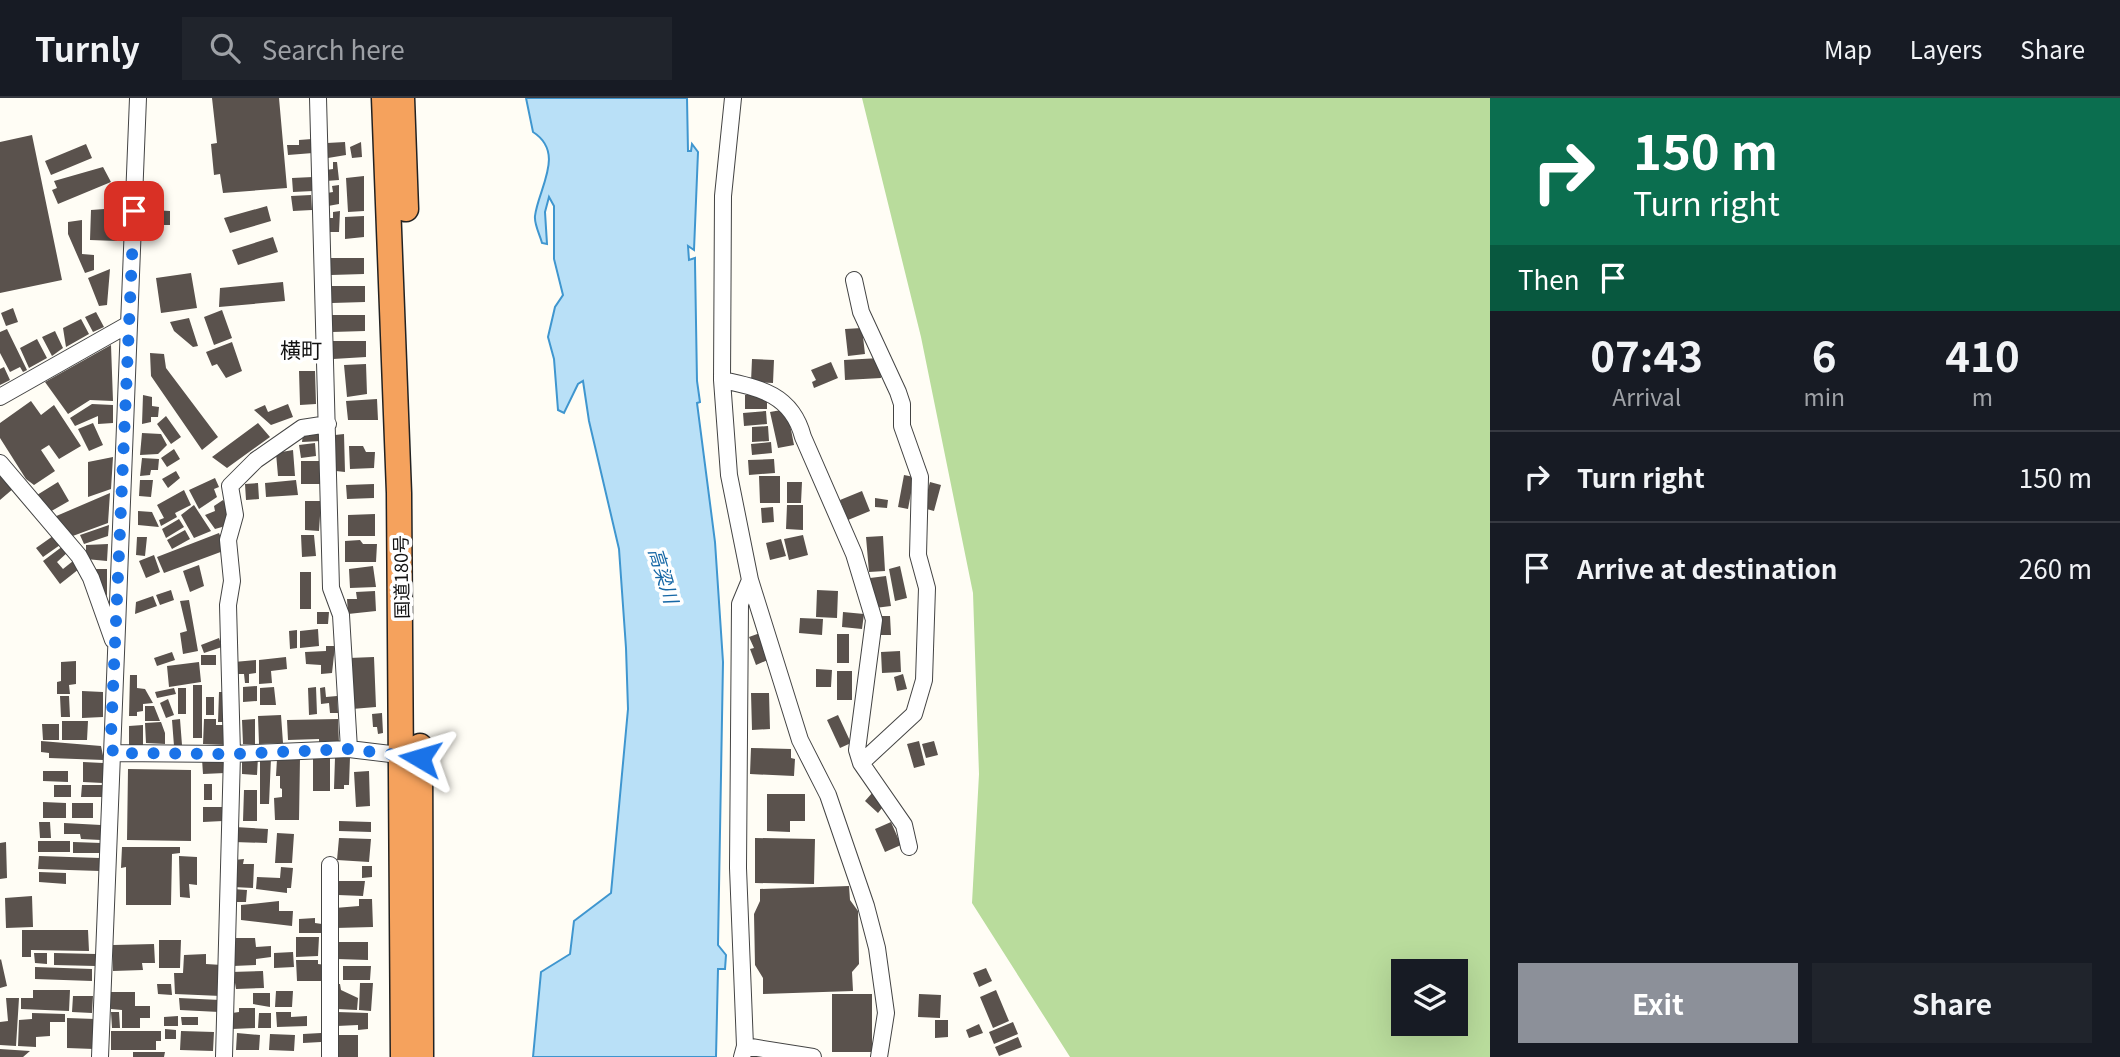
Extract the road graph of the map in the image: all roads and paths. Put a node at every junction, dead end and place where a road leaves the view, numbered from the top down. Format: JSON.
{"nodes":[{"id":1,"x":138,"y":98,"type":"edge"},
{"id":2,"x":318,"y":98,"type":"edge"},
{"id":3,"x":384,"y":98,"type":"edge"},
{"id":4,"x":402,"y":98,"type":"edge"},
{"id":5,"x":733,"y":98,"type":"edge"},
{"id":6,"x":854,"y":280,"type":"dead end"},
{"id":7,"x":129,"y":324,"type":"junction"},
{"id":8,"x":722,"y":380,"type":"junction"},
{"id":9,"x":0,"y":397,"type":"edge"},
{"id":10,"x":328,"y":424,"type":"junction"},
{"id":11,"x":0,"y":463,"type":"edge"},
{"id":12,"x":750,"y":580,"type":"junction"},
{"id":13,"x":116,"y":649,"type":"junction"},
{"id":14,"x":349,"y":749,"type":"junction"},
{"id":15,"x":113,"y":753,"type":"junction"},
{"id":16,"x":232,"y":754,"type":"junction"},
{"id":17,"x":412,"y":757,"type":"junction"},
{"id":18,"x":861,"y":763,"type":"junction"},
{"id":19,"x":909,"y":847,"type":"dead end"},
{"id":20,"x":330,"y":864,"type":"dead end"},
{"id":21,"x":743,"y":1052,"type":"edge"},
{"id":22,"x":100,"y":1057,"type":"edge"},
{"id":23,"x":224,"y":1057,"type":"edge"},
{"id":24,"x":330,"y":1057,"type":"edge"},
{"id":25,"x":403,"y":1057,"type":"edge"},
{"id":26,"x":421,"y":1057,"type":"edge"},
{"id":27,"x":813,"y":1057,"type":"edge"},
{"id":28,"x":879,"y":1057,"type":"edge"}],
"edges":[{"from":1,"to":7,"type":"street"},
{"from":2,"to":10,"type":"street"},
{"from":3,"to":17,"type":"highway","name":"国道180号"},
{"from":4,"to":17,"type":"highway","name":"国道180号"},
{"from":5,"to":8,"type":"street"},
{"from":6,"to":18,"type":"street"},
{"from":7,"to":9,"type":"street"},
{"from":7,"to":13,"type":"street"},
{"from":8,"to":12,"type":"street"},
{"from":8,"to":18,"type":"street"},
{"from":10,"to":14,"type":"street"},
{"from":10,"to":16,"type":"street"},
{"from":11,"to":13,"type":"street"},
{"from":12,"to":21,"type":"street"},
{"from":12,"to":28,"type":"street"},
{"from":13,"to":15,"type":"street"},
{"from":14,"to":16,"type":"street"},
{"from":14,"to":17,"type":"street"},
{"from":15,"to":16,"type":"street"},
{"from":15,"to":22,"type":"street"},
{"from":16,"to":23,"type":"street"},
{"from":17,"to":25,"type":"highway","name":"国道180号"},
{"from":17,"to":26,"type":"highway","name":"国道180号"},
{"from":18,"to":19,"type":"street"},
{"from":20,"to":24,"type":"street"},
{"from":21,"to":27,"type":"street"}]}
